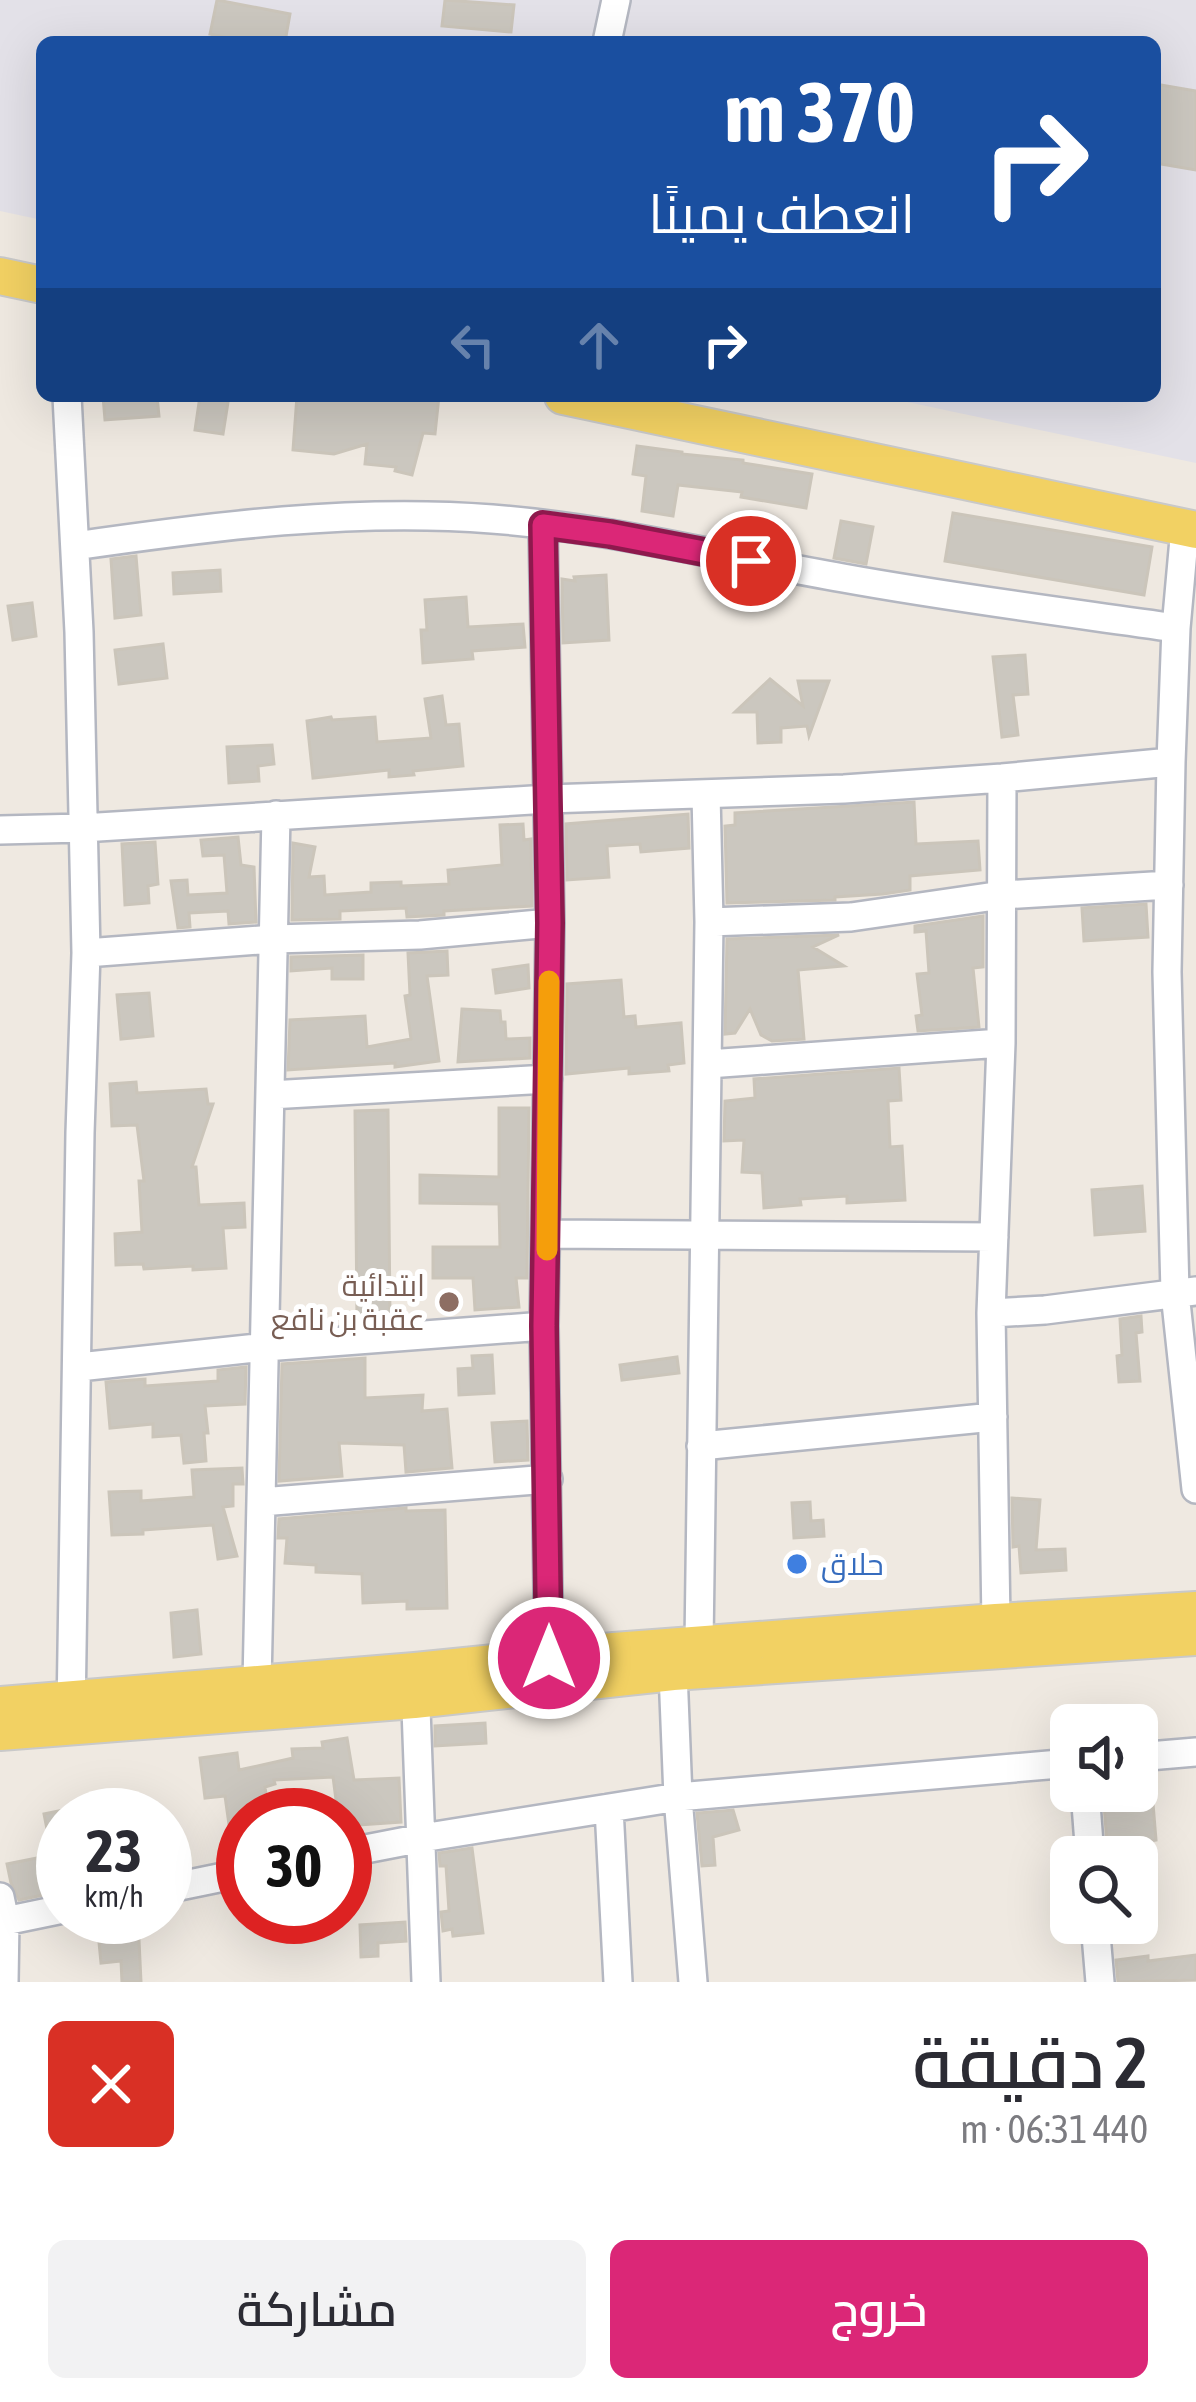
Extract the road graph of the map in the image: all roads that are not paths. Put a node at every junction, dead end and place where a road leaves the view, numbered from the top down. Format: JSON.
{"nodes":[{"id":1,"x":616,"y":0,"type":"edge"},
{"id":2,"x":608,"y":36,"type":"edge"},
{"id":3,"x":0,"y":260,"type":"edge"},
{"id":4,"x":36,"y":268,"type":"edge"},
{"id":5,"x":0,"y":276,"type":"edge"},
{"id":6,"x":36,"y":284,"type":"edge"},
{"id":7,"x":67,"y":402,"type":"edge"},
{"id":8,"x":591,"y":402,"type":"edge"},
{"id":9,"x":656,"y":402,"type":"edge"},
{"id":10,"x":543,"y":525,"type":"junction"},
{"id":11,"x":1190,"y":529,"type":"edge"},
{"id":12,"x":75,"y":546,"type":"junction"},
{"id":13,"x":1176,"y":628,"type":"junction"},
{"id":14,"x":1171,"y":762,"type":"junction"},
{"id":15,"x":1002,"y":778,"type":"junction"},
{"id":16,"x":706,"y":794,"type":"junction"},
{"id":17,"x":548,"y":799,"type":"junction"},
{"id":18,"x":276,"y":815,"type":"junction"},
{"id":19,"x":82,"y":828,"type":"junction"},
{"id":20,"x":0,"y":830,"type":"edge"},
{"id":21,"x":1168,"y":885,"type":"junction"},
{"id":22,"x":1002,"y":895,"type":"junction"},
{"id":23,"x":709,"y":922,"type":"junction"},
{"id":24,"x":550,"y":923,"type":"junction"},
{"id":25,"x":273,"y":939,"type":"junction"},
{"id":26,"x":86,"y":953,"type":"junction"},
{"id":27,"x":1196,"y":970,"type":"edge"},
{"id":28,"x":1167,"y":972,"type":"junction"},
{"id":29,"x":1001,"y":1043,"type":"junction"},
{"id":30,"x":708,"y":1064,"type":"junction"},
{"id":31,"x":548,"y":1079,"type":"junction"},
{"id":32,"x":270,"y":1095,"type":"junction"},
{"id":33,"x":547,"y":1234,"type":"junction"},
{"id":34,"x":704,"y":1234,"type":"junction"},
{"id":35,"x":994,"y":1237,"type":"junction"},
{"id":36,"x":1185,"y":1292,"type":"edge"},
{"id":37,"x":992,"y":1313,"type":"junction"},
{"id":38,"x":544,"y":1326,"type":"junction"},
{"id":39,"x":265,"y":1347,"type":"junction"},
{"id":40,"x":79,"y":1367,"type":"junction"},
{"id":41,"x":993,"y":1418,"type":"junction"},
{"id":42,"x":701,"y":1446,"type":"junction"},
{"id":43,"x":548,"y":1479,"type":"junction"},
{"id":44,"x":1196,"y":1489,"type":"edge"},
{"id":45,"x":261,"y":1502,"type":"junction"},
{"id":46,"x":1196,"y":1610,"type":"edge"},
{"id":47,"x":996,"y":1622,"type":"junction"},
{"id":48,"x":1196,"y":1637,"type":"edge"},
{"id":49,"x":699,"y":1644,"type":"junction"},
{"id":50,"x":549,"y":1658,"type":"junction"},
{"id":51,"x":673,"y":1672,"type":"junction"},
{"id":52,"x":257,"y":1683,"type":"junction"},
{"id":53,"x":414,"y":1686,"type":"junction"},
{"id":54,"x":0,"y":1705,"type":"edge"},
{"id":55,"x":71,"y":1712,"type":"junction"},
{"id":56,"x":0,"y":1732,"type":"edge"},
{"id":57,"x":1196,"y":1752,"type":"edge"},
{"id":58,"x":1158,"y":1755,"type":"edge"},
{"id":59,"x":1050,"y":1764,"type":"edge"},
{"id":60,"x":678,"y":1797,"type":"junction"},
{"id":61,"x":609,"y":1808,"type":"junction"},
{"id":62,"x":422,"y":1838,"type":"junction"},
{"id":63,"x":372,"y":1848,"type":"edge"},
{"id":64,"x":36,"y":1911,"type":"edge"},
{"id":65,"x":2,"y":1913,"type":"edge"},
{"id":66,"x":1097,"y":1944,"type":"edge"},
{"id":67,"x":4,"y":1982,"type":"edge"},
{"id":68,"x":426,"y":1982,"type":"edge"},
{"id":69,"x":618,"y":1982,"type":"edge"},
{"id":70,"x":694,"y":1982,"type":"edge"},
{"id":71,"x":1100,"y":1982,"type":"edge"}],
"edges":[{"from":1,"to":2,"type":"street"},
{"from":3,"to":4,"type":"main road"},
{"from":5,"to":6,"type":"main road"},
{"from":7,"to":12,"type":"street"},
{"from":8,"to":11,"type":"main road"},
{"from":9,"to":11,"type":"main road"},
{"from":10,"to":12,"type":"street"},
{"from":10,"to":13,"type":"street"},
{"from":10,"to":17,"type":"street"},
{"from":11,"to":13,"type":"street"},
{"from":12,"to":19,"type":"street"},
{"from":13,"to":14,"type":"street"},
{"from":14,"to":15,"type":"street"},
{"from":14,"to":21,"type":"street"},
{"from":15,"to":16,"type":"street"},
{"from":15,"to":22,"type":"street"},
{"from":16,"to":17,"type":"street"},
{"from":16,"to":23,"type":"street"},
{"from":17,"to":18,"type":"street"},
{"from":17,"to":24,"type":"street"},
{"from":18,"to":19,"type":"street"},
{"from":18,"to":25,"type":"street"},
{"from":19,"to":20,"type":"street"},
{"from":19,"to":26,"type":"street"},
{"from":21,"to":22,"type":"street"},
{"from":21,"to":28,"type":"street"},
{"from":22,"to":23,"type":"street"},
{"from":22,"to":29,"type":"street"},
{"from":23,"to":30,"type":"street"},
{"from":24,"to":25,"type":"street"},
{"from":24,"to":31,"type":"street"},
{"from":25,"to":26,"type":"street"},
{"from":25,"to":32,"type":"street"},
{"from":26,"to":40,"type":"street"},
{"from":27,"to":28,"type":"street"},
{"from":28,"to":36,"type":"street"},
{"from":29,"to":30,"type":"street"},
{"from":29,"to":35,"type":"street"},
{"from":30,"to":34,"type":"street"},
{"from":31,"to":32,"type":"street"},
{"from":31,"to":33,"type":"street"},
{"from":32,"to":39,"type":"street"},
{"from":33,"to":34,"type":"street"},
{"from":33,"to":38,"type":"street"},
{"from":34,"to":35,"type":"street"},
{"from":34,"to":42,"type":"street"},
{"from":35,"to":37,"type":"street"},
{"from":36,"to":37,"type":"street"},
{"from":36,"to":44,"type":"street"},
{"from":37,"to":41,"type":"street"},
{"from":38,"to":39,"type":"street"},
{"from":38,"to":43,"type":"street"},
{"from":39,"to":40,"type":"street"},
{"from":39,"to":45,"type":"street"},
{"from":40,"to":55,"type":"street"},
{"from":41,"to":42,"type":"street"},
{"from":41,"to":47,"type":"street"},
{"from":42,"to":49,"type":"street"},
{"from":43,"to":45,"type":"street"},
{"from":43,"to":50,"type":"street"},
{"from":45,"to":52,"type":"street"},
{"from":46,"to":47,"type":"main road"},
{"from":47,"to":49,"type":"main road"},
{"from":48,"to":51,"type":"main road"},
{"from":49,"to":50,"type":"main road"},
{"from":50,"to":53,"type":"main road"},
{"from":51,"to":53,"type":"main road"},
{"from":51,"to":60,"type":"street"},
{"from":52,"to":53,"type":"main road"},
{"from":52,"to":55,"type":"main road"},
{"from":53,"to":55,"type":"main road"},
{"from":53,"to":62,"type":"street"},
{"from":54,"to":55,"type":"main road"},
{"from":55,"to":56,"type":"main road"},
{"from":57,"to":58,"type":"street"},
{"from":59,"to":60,"type":"street"},
{"from":60,"to":61,"type":"street"},
{"from":60,"to":70,"type":"street"},
{"from":61,"to":62,"type":"street"},
{"from":61,"to":69,"type":"street"},
{"from":62,"to":63,"type":"street"},
{"from":62,"to":68,"type":"street"},
{"from":64,"to":65,"type":"street"},
{"from":65,"to":67,"type":"street"},
{"from":66,"to":71,"type":"street"}]}
